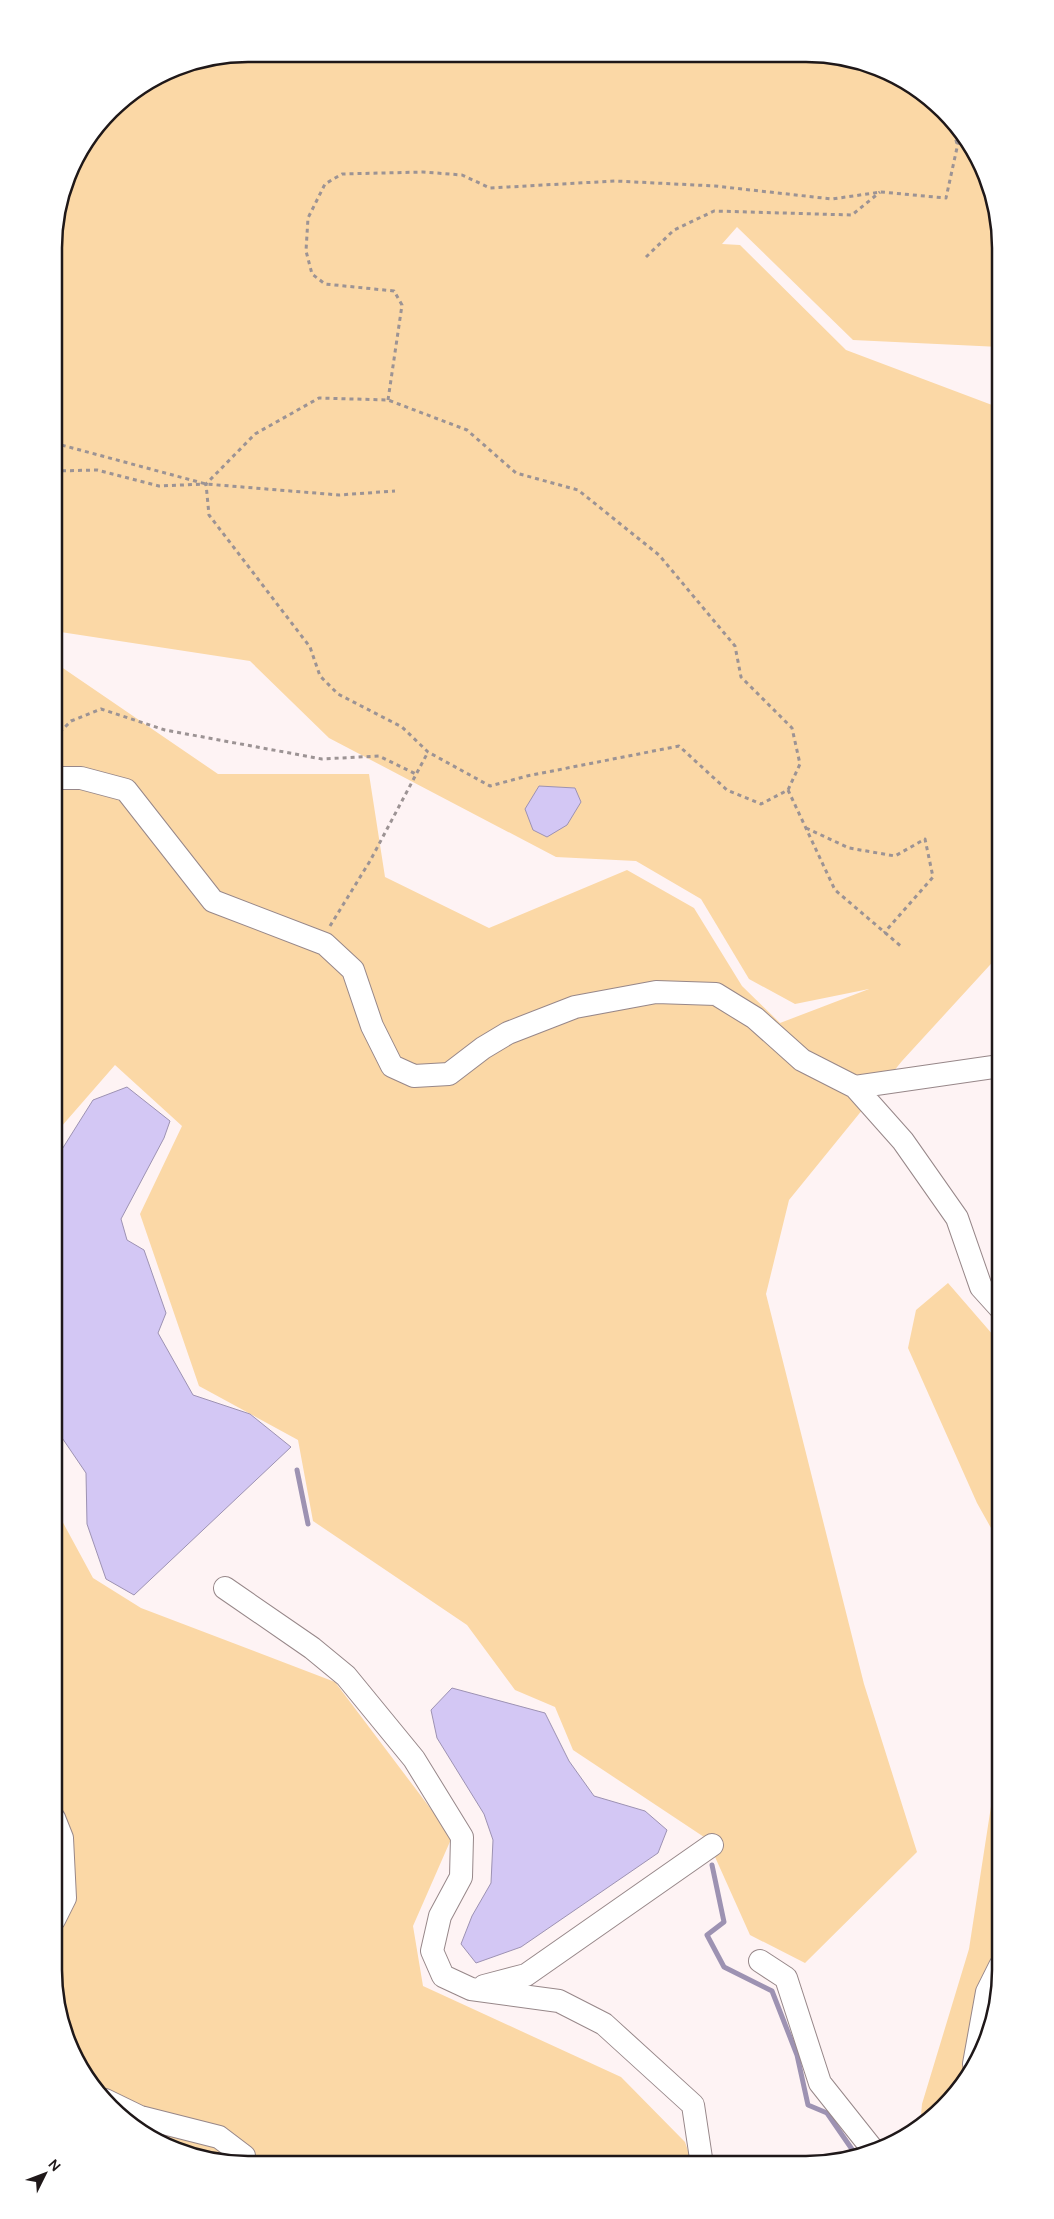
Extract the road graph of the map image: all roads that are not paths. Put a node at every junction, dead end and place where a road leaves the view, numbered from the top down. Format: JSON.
{"nodes":[{"id":1,"x":62,"y":778,"type":"edge"},
{"id":2,"x":992,"y":1067,"type":"edge"},
{"id":3,"x":855,"y":1087,"type":"junction"},
{"id":4,"x":992,"y":1299,"type":"edge"},
{"id":5,"x":225,"y":1588,"type":"dead end"},
{"id":6,"x":62,"y":1838,"type":"edge"},
{"id":7,"x":712,"y":1845,"type":"dead end"},
{"id":8,"x":62,"y":1904,"type":"edge"},
{"id":9,"x":760,"y":1961,"type":"dead end"},
{"id":10,"x":991,"y":1984,"type":"edge"},
{"id":11,"x":471,"y":1989,"type":"junction"},
{"id":12,"x":979,"y":2038,"type":"edge"},
{"id":13,"x":126,"y":2110,"type":"edge"},
{"id":14,"x":869,"y":2145,"type":"edge"},
{"id":15,"x":244,"y":2156,"type":"edge"},
{"id":16,"x":701,"y":2156,"type":"edge"}],
"edges":[{"from":1,"to":3,"type":"street"},
{"from":2,"to":3,"type":"street"},
{"from":3,"to":4,"type":"street"},
{"from":5,"to":11,"type":"street"},
{"from":6,"to":8,"type":"street"},
{"from":7,"to":11,"type":"street"},
{"from":9,"to":14,"type":"street"},
{"from":10,"to":12,"type":"street"},
{"from":11,"to":16,"type":"street"},
{"from":13,"to":15,"type":"street"}]}
